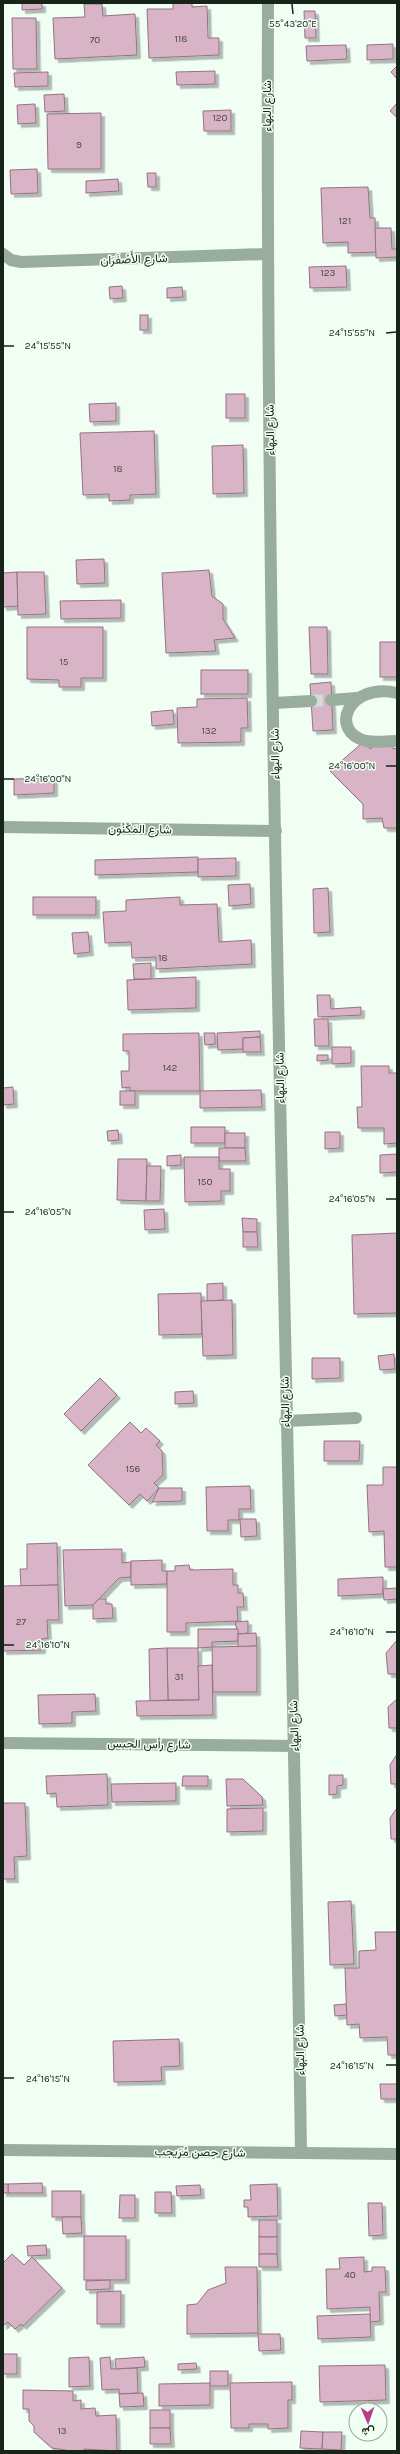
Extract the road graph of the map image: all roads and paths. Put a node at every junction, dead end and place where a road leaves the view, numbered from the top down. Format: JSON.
{"nodes":[{"id":1,"x":268,"y":3,"type":"edge"},
{"id":2,"x":3,"y":254,"type":"edge"},
{"id":3,"x":267,"y":254,"type":"junction"},
{"id":4,"x":397,"y":693,"type":"edge"},
{"id":5,"x":357,"y":698,"type":"junction"},
{"id":6,"x":332,"y":700,"type":"tunnel mouth"},
{"id":7,"x":311,"y":701,"type":"tunnel mouth"},
{"id":8,"x":274,"y":703,"type":"junction"},
{"id":9,"x":397,"y":741,"type":"edge"},
{"id":10,"x":3,"y":827,"type":"edge"},
{"id":11,"x":276,"y":831,"type":"junction"},
{"id":12,"x":356,"y":1418,"type":"dead end"},
{"id":13,"x":286,"y":1421,"type":"junction"},
{"id":14,"x":3,"y":1743,"type":"edge"},
{"id":15,"x":295,"y":1746,"type":"junction"},
{"id":16,"x":3,"y":2150,"type":"edge"},
{"id":17,"x":301,"y":2153,"type":"junction"},
{"id":18,"x":397,"y":2154,"type":"edge"}],
"edges":[{"from":1,"to":3,"type":"street","name":"شارع البهاء"},
{"from":2,"to":3,"type":"street","name":"شارع الأَصْفَرَان"},
{"from":3,"to":8,"type":"street","name":"شارع البهاء"},
{"from":4,"to":5,"type":"street"},
{"from":5,"to":6,"type":"street"},
{"from":5,"to":9,"type":"street"},
{"from":7,"to":8,"type":"street"},
{"from":8,"to":11,"type":"street","name":"شارع البهاء"},
{"from":10,"to":11,"type":"street","name":"شارع المَكْنُون"},
{"from":11,"to":13,"type":"street","name":"شارع البهاء"},
{"from":12,"to":13,"type":"street"},
{"from":13,"to":15,"type":"street","name":"شارع البهاء"},
{"from":14,"to":15,"type":"street","name":"شارع رأس الجبس"},
{"from":15,"to":17,"type":"street","name":"شارع البهاء"},
{"from":16,"to":17,"type":"street","name":"شارع حِصن مُرَيجب"},
{"from":17,"to":18,"type":"street","name":"شارع حِصن مُرَيجب"}]}
